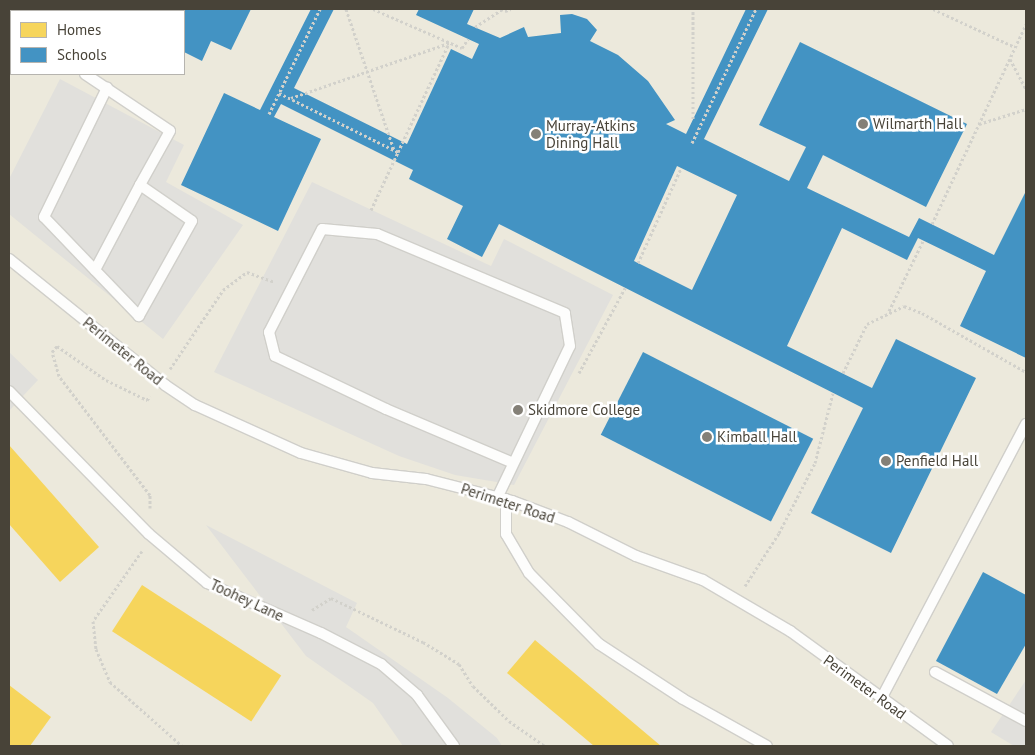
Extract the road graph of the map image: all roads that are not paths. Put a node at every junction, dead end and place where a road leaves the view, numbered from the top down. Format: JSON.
{"nodes":[{"id":1,"x":87,"y":75,"type":"edge"},
{"id":2,"x":107,"y":88,"type":"junction"},
{"id":3,"x":140,"y":185,"type":"junction"},
{"id":4,"x":9,"y":259,"type":"edge"},
{"id":5,"x":94,"y":270,"type":"junction"},
{"id":6,"x":9,"y":392,"type":"edge"},
{"id":7,"x":1026,"y":424,"type":"edge"},
{"id":8,"x":513,"y":463,"type":"junction"},
{"id":9,"x":502,"y":498,"type":"junction"},
{"id":10,"x":935,"y":672,"type":"dead end"},
{"id":11,"x":881,"y":699,"type":"junction"},
{"id":12,"x":1026,"y":721,"type":"edge"},
{"id":13,"x":454,"y":746,"type":"edge"},
{"id":14,"x":766,"y":746,"type":"edge"},
{"id":15,"x":948,"y":746,"type":"edge"}],
"edges":[{"from":1,"to":2,"type":"lane"},
{"from":2,"to":3,"type":"lane"},
{"from":2,"to":5,"type":"lane"},
{"from":3,"to":5,"type":"lane"},
{"from":3,"to":5,"type":"lane"},
{"from":4,"to":9,"type":"lane","name":"Perimeter Road"},
{"from":6,"to":13,"type":"lane","name":"Toohey Lane"},
{"from":7,"to":11,"type":"lane"},
{"from":8,"to":8,"type":"lane"},
{"from":8,"to":9,"type":"lane"},
{"from":9,"to":11,"type":"lane","name":"Perimeter Road"},
{"from":9,"to":14,"type":"lane"},
{"from":10,"to":12,"type":"lane"},
{"from":11,"to":15,"type":"lane","name":"Perimeter Road"}]}
